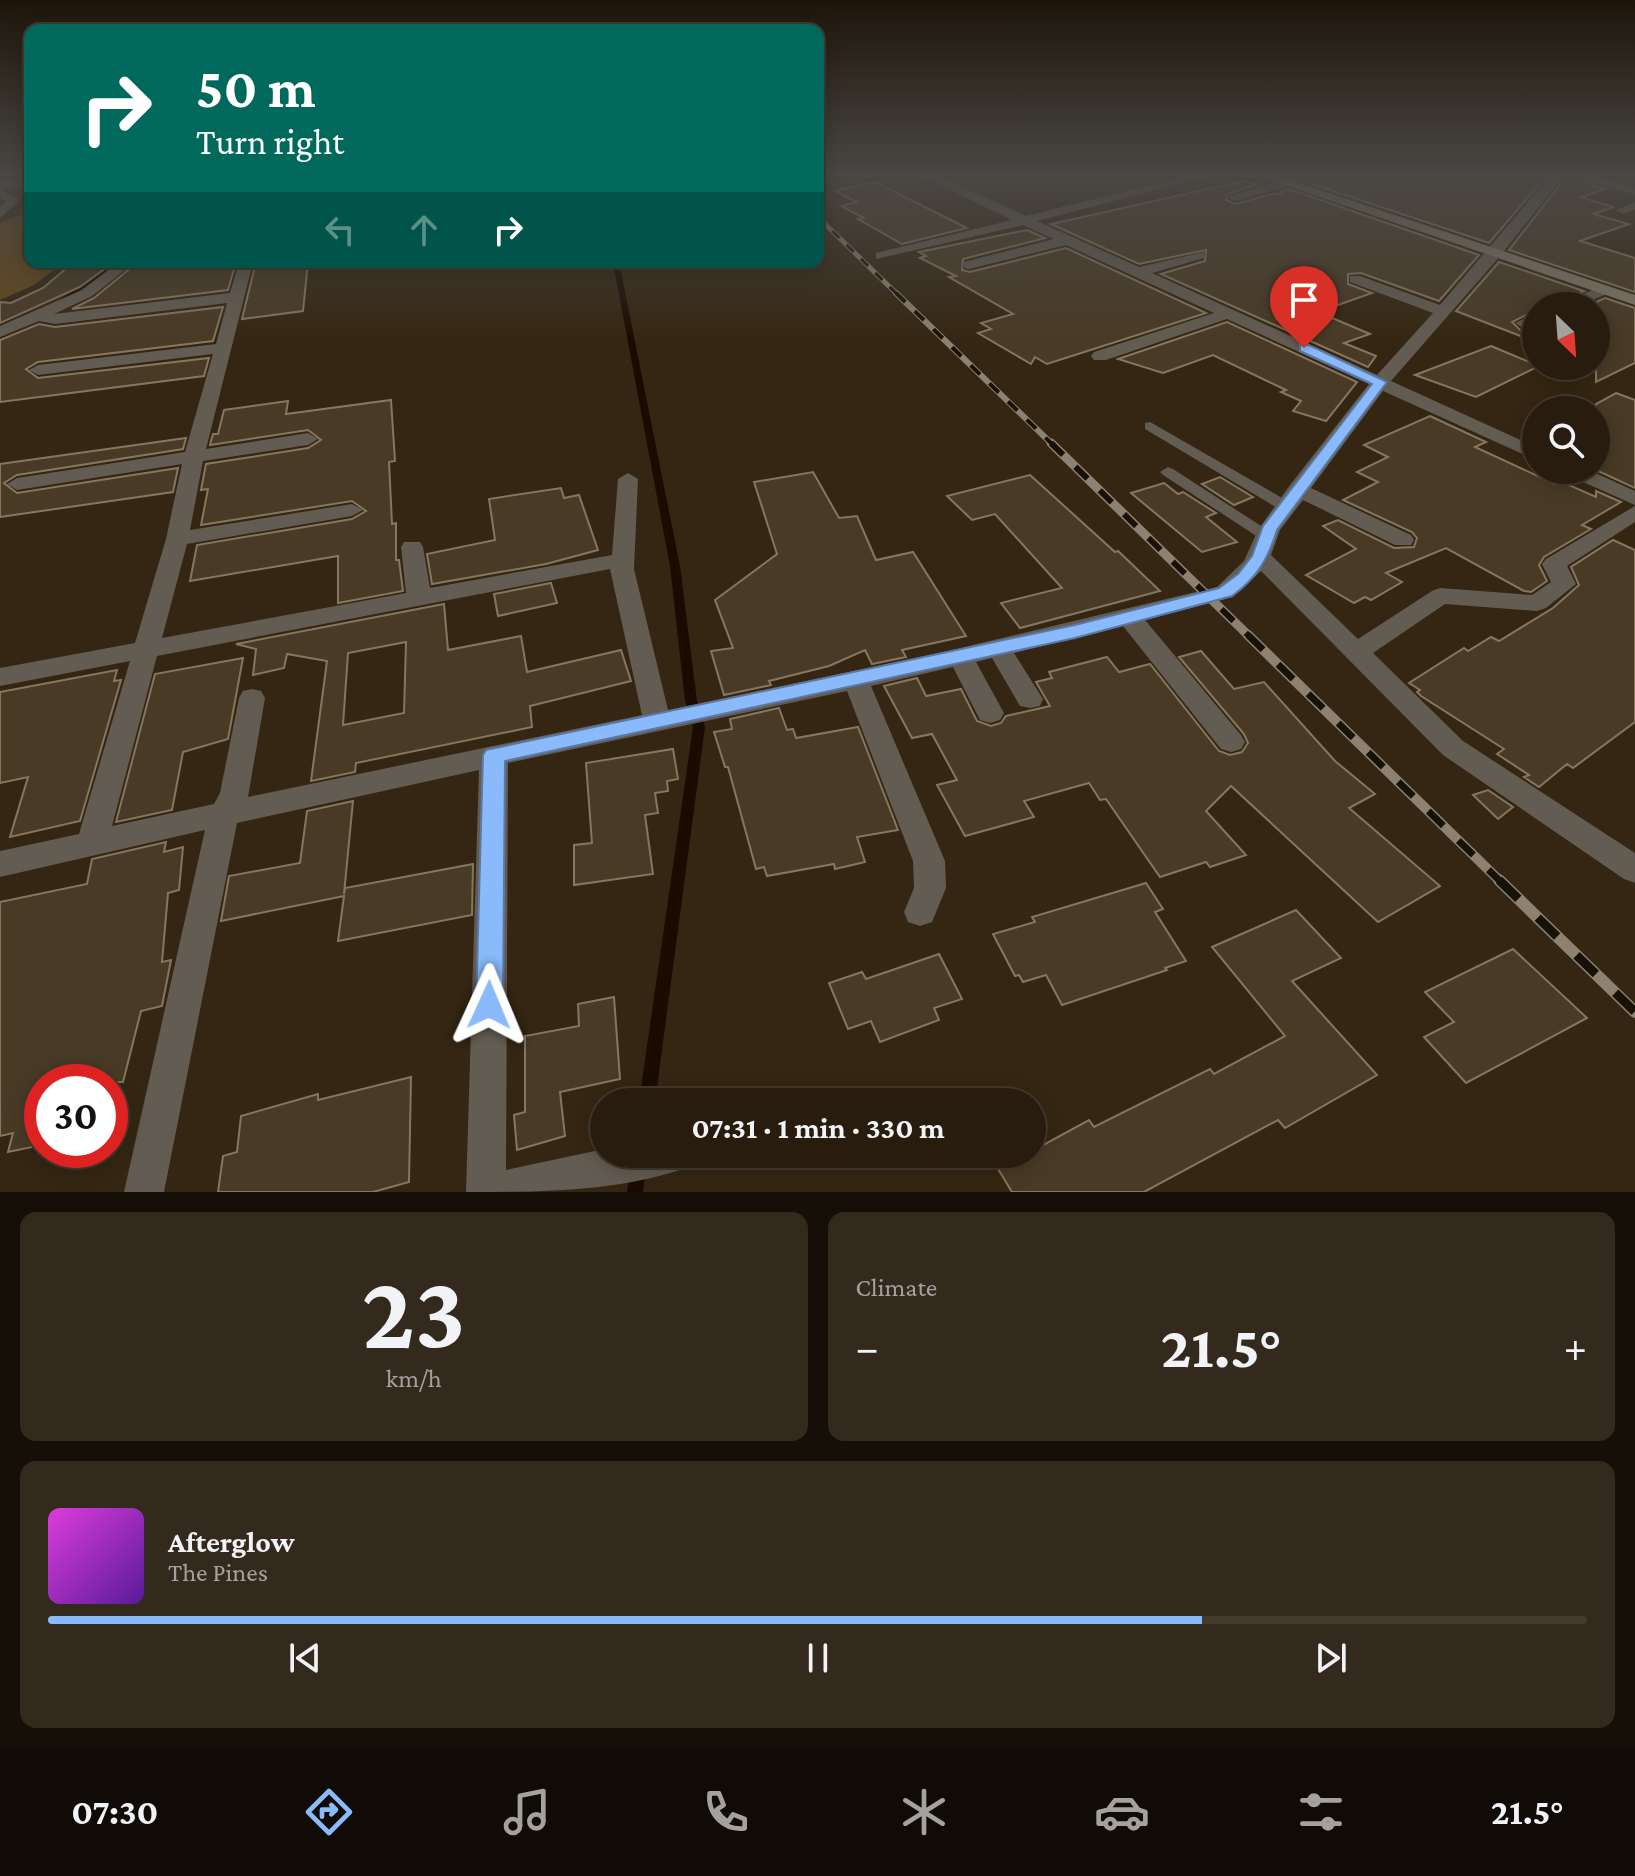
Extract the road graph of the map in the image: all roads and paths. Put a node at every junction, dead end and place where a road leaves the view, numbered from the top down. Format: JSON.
{"nodes":[{"id":1,"x":985,"y":231,"type":"edge"},
{"id":2,"x":1046,"y":231,"type":"edge"},
{"id":3,"x":1428,"y":231,"type":"edge"},
{"id":4,"x":1513,"y":231,"type":"edge"},
{"id":5,"x":1067,"y":240,"type":"junction"},
{"id":6,"x":1495,"y":253,"type":"junction"},
{"id":7,"x":1199,"y":255,"type":"dead end"},
{"id":8,"x":881,"y":256,"type":"dead end"},
{"id":9,"x":969,"y":265,"type":"dead end"},
{"id":10,"x":120,"y":268,"type":"edge"},
{"id":11,"x":244,"y":268,"type":"edge"},
{"id":12,"x":1138,"y":272,"type":"junction"},
{"id":13,"x":1355,"y":279,"type":"dead end"},
{"id":14,"x":1604,"y":290,"type":"junction"},
{"id":15,"x":1599,"y":292,"type":"edge"},
{"id":16,"x":236,"y":297,"type":"junction"},
{"id":17,"x":1635,"y":300,"type":"edge"},
{"id":18,"x":1442,"y":311,"type":"junction"},
{"id":19,"x":1229,"y":313,"type":"junction"},
{"id":20,"x":40,"y":316,"type":"junction"},
{"id":21,"x":0,"y":332,"type":"edge"},
{"id":22,"x":223,"y":348,"type":"junction"},
{"id":23,"x":1100,"y":356,"type":"dead end"},
{"id":24,"x":38,"y":370,"type":"dead end"},
{"id":25,"x":1380,"y":382,"type":"junction"},
{"id":26,"x":1150,"y":426,"type":"dead end"},
{"id":27,"x":308,"y":439,"type":"dead end"},
{"id":28,"x":1522,"y":448,"type":"edge"},
{"id":29,"x":195,"y":455,"type":"junction"},
{"id":30,"x":1168,"y":472,"type":"dead end"},
{"id":31,"x":628,"y":479,"type":"dead end"},
{"id":32,"x":17,"y":484,"type":"dead end"},
{"id":33,"x":1602,"y":484,"type":"edge"},
{"id":34,"x":1291,"y":498,"type":"junction"},
{"id":35,"x":1635,"y":499,"type":"edge"},
{"id":36,"x":352,"y":510,"type":"dead end"},
{"id":37,"x":1635,"y":513,"type":"edge"},
{"id":38,"x":177,"y":539,"type":"junction"},
{"id":39,"x":1403,"y":540,"type":"dead end"},
{"id":40,"x":1264,"y":546,"type":"junction"},
{"id":41,"x":412,"y":547,"type":"dead end"},
{"id":42,"x":621,"y":560,"type":"junction"},
{"id":43,"x":419,"y":598,"type":"junction"},
{"id":44,"x":1130,"y":618,"type":"junction"},
{"id":45,"x":999,"y":649,"type":"junction"},
{"id":46,"x":145,"y":650,"type":"junction"},
{"id":47,"x":1355,"y":653,"type":"junction"},
{"id":48,"x":961,"y":657,"type":"junction"},
{"id":49,"x":0,"y":677,"type":"edge"},
{"id":50,"x":856,"y":681,"type":"junction"},
{"id":51,"x":252,"y":698,"type":"dead end"},
{"id":52,"x":1030,"y":699,"type":"dead end"},
{"id":53,"x":990,"y":713,"type":"dead end"},
{"id":54,"x":667,"y":720,"type":"junction"},
{"id":55,"x":1231,"y":742,"type":"dead end"},
{"id":56,"x":494,"y":755,"type":"junction"},
{"id":57,"x":224,"y":814,"type":"junction"},
{"id":58,"x":92,"y":843,"type":"junction"},
{"id":59,"x":0,"y":864,"type":"edge"},
{"id":60,"x":1635,"y":870,"type":"edge"},
{"id":61,"x":920,"y":912,"type":"dead end"},
{"id":62,"x":610,"y":1168,"type":"edge"},
{"id":63,"x":144,"y":1192,"type":"edge"},
{"id":64,"x":486,"y":1192,"type":"edge"},
{"id":65,"x":500,"y":1192,"type":"edge"}],
"edges":[{"from":1,"to":8,"type":"street"},
{"from":2,"to":5,"type":"street"},
{"from":3,"to":6,"type":"street"},
{"from":4,"to":6,"type":"street"},
{"from":5,"to":9,"type":"street"},
{"from":5,"to":12,"type":"street"},
{"from":6,"to":14,"type":"street"},
{"from":6,"to":18,"type":"street"},
{"from":7,"to":12,"type":"street"},
{"from":10,"to":20,"type":"street"},
{"from":11,"to":16,"type":"street"},
{"from":12,"to":19,"type":"street"},
{"from":13,"to":18,"type":"street"},
{"from":14,"to":15,"type":"street"},
{"from":14,"to":17,"type":"street"},
{"from":16,"to":20,"type":"street"},
{"from":16,"to":22,"type":"street"},
{"from":18,"to":25,"type":"street"},
{"from":19,"to":23,"type":"street"},
{"from":19,"to":25,"type":"street"},
{"from":20,"to":21,"type":"street"},
{"from":22,"to":24,"type":"street"},
{"from":22,"to":29,"type":"street"},
{"from":25,"to":28,"type":"street"},
{"from":25,"to":34,"type":"street"},
{"from":26,"to":34,"type":"lane"},
{"from":27,"to":29,"type":"street"},
{"from":29,"to":32,"type":"street"},
{"from":29,"to":38,"type":"street"},
{"from":30,"to":40,"type":"lane"},
{"from":31,"to":42,"type":"street"},
{"from":33,"to":35,"type":"street"},
{"from":34,"to":39,"type":"street"},
{"from":34,"to":40,"type":"street"},
{"from":36,"to":38,"type":"street"},
{"from":37,"to":47,"type":"street"},
{"from":38,"to":46,"type":"street"},
{"from":40,"to":44,"type":"street"},
{"from":40,"to":47,"type":"street"},
{"from":41,"to":43,"type":"street"},
{"from":42,"to":43,"type":"street"},
{"from":42,"to":54,"type":"street"},
{"from":43,"to":46,"type":"street"},
{"from":44,"to":45,"type":"street"},
{"from":44,"to":55,"type":"street"},
{"from":45,"to":48,"type":"street"},
{"from":45,"to":52,"type":"street"},
{"from":46,"to":49,"type":"street"},
{"from":46,"to":58,"type":"street"},
{"from":47,"to":60,"type":"street"},
{"from":48,"to":50,"type":"street"},
{"from":48,"to":53,"type":"street"},
{"from":50,"to":54,"type":"street"},
{"from":50,"to":61,"type":"street"},
{"from":51,"to":57,"type":"street"},
{"from":54,"to":56,"type":"street"},
{"from":56,"to":57,"type":"street"},
{"from":56,"to":64,"type":"street"},
{"from":57,"to":58,"type":"street"},
{"from":57,"to":63,"type":"street"},
{"from":58,"to":59,"type":"street"},
{"from":62,"to":65,"type":"street"}]}
